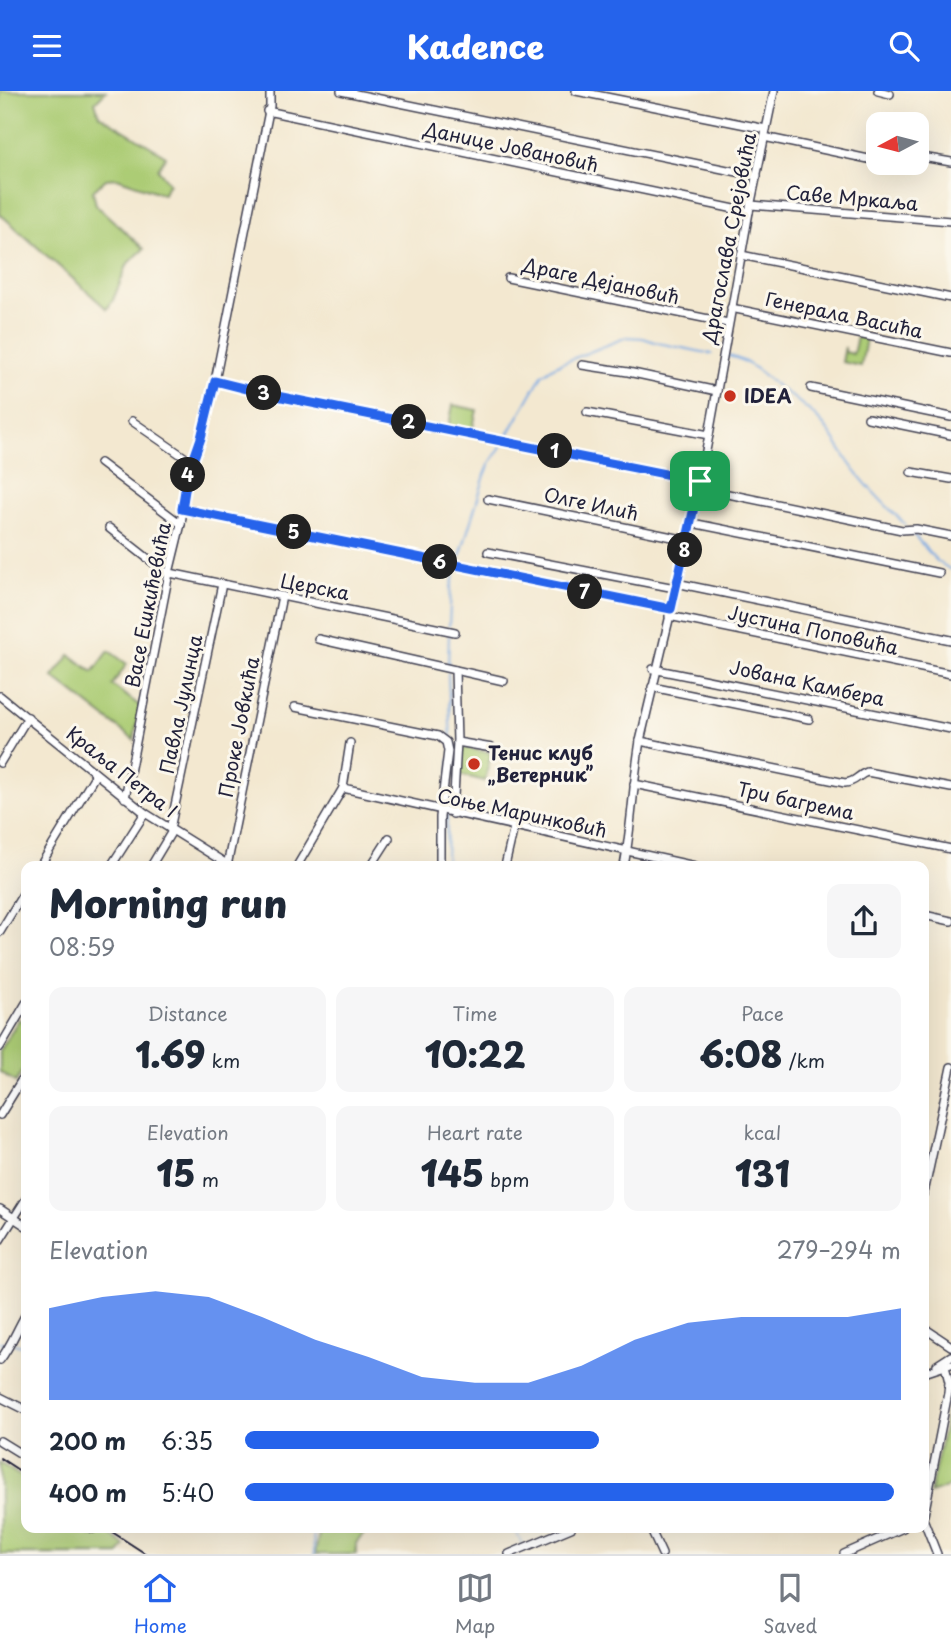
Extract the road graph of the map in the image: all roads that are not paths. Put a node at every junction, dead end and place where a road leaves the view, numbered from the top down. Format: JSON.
{"nodes":[{"id":1,"x":271,"y":91,"type":"edge"},
{"id":2,"x":341,"y":91,"type":"edge"},
{"id":3,"x":576,"y":91,"type":"edge"},
{"id":4,"x":774,"y":91,"type":"edge"},
{"id":5,"x":878,"y":91,"type":"edge"},
{"id":6,"x":890,"y":94,"type":"dead end"},
{"id":7,"x":267,"y":111,"type":"junction"},
{"id":8,"x":765,"y":133,"type":"junction"},
{"id":9,"x":929,"y":157,"type":"edge"},
{"id":10,"x":866,"y":158,"type":"edge"},
{"id":11,"x":951,"y":162,"type":"edge"},
{"id":12,"x":757,"y":176,"type":"junction"},
{"id":13,"x":750,"y":209,"type":"junction"},
{"id":14,"x":951,"y":221,"type":"edge"},
{"id":15,"x":741,"y":255,"type":"junction"},
{"id":16,"x":508,"y":278,"type":"dead end"},
{"id":17,"x":951,"y":298,"type":"edge"},
{"id":18,"x":731,"y":308,"type":"junction"},
{"id":19,"x":728,"y":323,"type":"junction"},
{"id":20,"x":951,"y":353,"type":"edge"},
{"id":21,"x":582,"y":365,"type":"dead end"},
{"id":22,"x":215,"y":381,"type":"junction"},
{"id":23,"x":811,"y":388,"type":"dead end"},
{"id":24,"x":717,"y":391,"type":"junction"},
{"id":25,"x":587,"y":411,"type":"dead end"},
{"id":26,"x":951,"y":417,"type":"edge"},
{"id":27,"x":868,"y":418,"type":"dead end"},
{"id":28,"x":132,"y":421,"type":"dead end"},
{"id":29,"x":709,"y":435,"type":"junction"},
{"id":30,"x":951,"y":435,"type":"edge"},
{"id":31,"x":100,"y":463,"type":"dead end"},
{"id":32,"x":192,"y":463,"type":"junction"},
{"id":33,"x":911,"y":472,"type":"dead end"},
{"id":34,"x":951,"y":479,"type":"edge"},
{"id":35,"x":699,"y":484,"type":"junction"},
{"id":36,"x":488,"y":499,"type":"dead end"},
{"id":37,"x":182,"y":509,"type":"junction"},
{"id":38,"x":692,"y":523,"type":"junction"},
{"id":39,"x":181,"y":524,"type":"junction"},
{"id":40,"x":109,"y":528,"type":"dead end"},
{"id":41,"x":951,"y":536,"type":"edge"},
{"id":42,"x":687,"y":540,"type":"junction"},
{"id":43,"x":488,"y":552,"type":"dead end"},
{"id":44,"x":169,"y":573,"type":"junction"},
{"id":45,"x":939,"y":573,"type":"dead end"},
{"id":46,"x":222,"y":584,"type":"junction"},
{"id":47,"x":676,"y":586,"type":"junction"},
{"id":48,"x":282,"y":596,"type":"junction"},
{"id":49,"x":670,"y":613,"type":"junction"},
{"id":50,"x":455,"y":632,"type":"dead end"},
{"id":51,"x":318,"y":639,"type":"dead end"},
{"id":52,"x":951,"y":640,"type":"edge"},
{"id":53,"x":654,"y":669,"type":"junction"},
{"id":54,"x":455,"y":670,"type":"junction"},
{"id":55,"x":951,"y":674,"type":"edge"},
{"id":56,"x":504,"y":681,"type":"dead end"},
{"id":57,"x":652,"y":687,"type":"junction"},
{"id":58,"x":0,"y":696,"type":"edge"},
{"id":59,"x":295,"y":707,"type":"dead end"},
{"id":60,"x":28,"y":717,"type":"junction"},
{"id":61,"x":809,"y":719,"type":"dead end"},
{"id":62,"x":951,"y":729,"type":"edge"},
{"id":63,"x":457,"y":741,"type":"junction"},
{"id":64,"x":640,"y":741,"type":"junction"},
{"id":65,"x":350,"y":743,"type":"dead end"},
{"id":66,"x":492,"y":748,"type":"dead end"},
{"id":67,"x":0,"y":763,"type":"edge"},
{"id":68,"x":96,"y":774,"type":"junction"},
{"id":69,"x":634,"y":784,"type":"junction"},
{"id":70,"x":343,"y":788,"type":"junction"},
{"id":71,"x":951,"y":788,"type":"edge"},
{"id":72,"x":125,"y":797,"type":"junction"},
{"id":73,"x":441,"y":811,"type":"junction"},
{"id":74,"x":145,"y":813,"type":"junction"},
{"id":75,"x":453,"y":814,"type":"junction"},
{"id":76,"x":514,"y":827,"type":"junction"},
{"id":77,"x":171,"y":830,"type":"junction"},
{"id":78,"x":389,"y":838,"type":"dead end"},
{"id":79,"x":951,"y":849,"type":"edge"},
{"id":80,"x":627,"y":852,"type":"junction"},
{"id":81,"x":43,"y":861,"type":"edge"},
{"id":82,"x":114,"y":861,"type":"edge"},
{"id":83,"x":154,"y":861,"type":"edge"},
{"id":84,"x":220,"y":861,"type":"edge"},
{"id":85,"x":229,"y":861,"type":"edge"},
{"id":86,"x":300,"y":861,"type":"edge"},
{"id":87,"x":374,"y":861,"type":"edge"},
{"id":88,"x":440,"y":861,"type":"edge"},
{"id":89,"x":506,"y":861,"type":"edge"},
{"id":90,"x":625,"y":861,"type":"edge"},
{"id":91,"x":671,"y":861,"type":"edge"},
{"id":92,"x":21,"y":897,"type":"edge"},
{"id":93,"x":929,"y":916,"type":"edge"},
{"id":94,"x":951,"y":921,"type":"edge"},
{"id":95,"x":0,"y":932,"type":"edge"},
{"id":96,"x":21,"y":1011,"type":"edge"},
{"id":97,"x":0,"y":1047,"type":"edge"},
{"id":98,"x":951,"y":1067,"type":"edge"},
{"id":99,"x":21,"y":1081,"type":"edge"},
{"id":100,"x":0,"y":1115,"type":"edge"},
{"id":101,"x":929,"y":1170,"type":"edge"},
{"id":102,"x":21,"y":1208,"type":"edge"},
{"id":103,"x":0,"y":1209,"type":"edge"},
{"id":104,"x":15,"y":1218,"type":"junction"},
{"id":105,"x":21,"y":1222,"type":"edge"},
{"id":106,"x":0,"y":1240,"type":"edge"},
{"id":107,"x":21,"y":1322,"type":"edge"},
{"id":108,"x":929,"y":1331,"type":"edge"},
{"id":109,"x":932,"y":1333,"type":"junction"},
{"id":110,"x":951,"y":1337,"type":"edge"},
{"id":111,"x":951,"y":1346,"type":"edge"},
{"id":112,"x":951,"y":1356,"type":"edge"},
{"id":113,"x":0,"y":1360,"type":"edge"},
{"id":114,"x":948,"y":1365,"type":"edge"},
{"id":115,"x":933,"y":1369,"type":"junction"},
{"id":116,"x":929,"y":1371,"type":"edge"},
{"id":117,"x":0,"y":1397,"type":"edge"},
{"id":118,"x":21,"y":1408,"type":"edge"},
{"id":119,"x":0,"y":1441,"type":"edge"},
{"id":120,"x":21,"y":1455,"type":"edge"},
{"id":121,"x":929,"y":1490,"type":"edge"},
{"id":122,"x":559,"y":1533,"type":"edge"},
{"id":123,"x":652,"y":1533,"type":"edge"},
{"id":124,"x":892,"y":1533,"type":"edge"},
{"id":125,"x":929,"y":1533,"type":"edge"},
{"id":126,"x":509,"y":1554,"type":"edge"},
{"id":127,"x":662,"y":1554,"type":"edge"},
{"id":128,"x":844,"y":1554,"type":"edge"},
{"id":129,"x":937,"y":1554,"type":"edge"}],
"edges":[{"from":1,"to":7,"type":"street","name":"Васе Ешкићевића"},
{"from":2,"to":12,"type":"street"},
{"from":3,"to":8,"type":"street"},
{"from":4,"to":8,"type":"street","name":"Драгослава Срејовића"},
{"from":5,"to":6,"type":"street"},
{"from":7,"to":13,"type":"street","name":"Данице Јовановић"},
{"from":7,"to":22,"type":"street","name":"Васе Ешкићевића"},
{"from":8,"to":10,"type":"street"},
{"from":8,"to":12,"type":"street","name":"Драгослава Срејовића"},
{"from":9,"to":11,"type":"street"},
{"from":12,"to":13,"type":"street","name":"Драгослава Срејовића"},
{"from":13,"to":14,"type":"street","name":"Саве Мркаља"},
{"from":13,"to":15,"type":"street","name":"Драгослава Срејовића"},
{"from":15,"to":17,"type":"street"},
{"from":15,"to":18,"type":"street","name":"Драгослава Срејовића"},
{"from":16,"to":19,"type":"street","name":"Драге Дејановић"},
{"from":18,"to":19,"type":"street","name":"Драгослава Срејовића"},
{"from":18,"to":20,"type":"street","name":"Генерала Васића"},
{"from":19,"to":24,"type":"street","name":"Драгослава Срејовића"},
{"from":21,"to":24,"type":"street"},
{"from":22,"to":32,"type":"street","name":"Васе Ешкићевића"},
{"from":22,"to":35,"type":"street"},
{"from":23,"to":26,"type":"street"},
{"from":24,"to":29,"type":"street","name":"Драгослава Срејовића"},
{"from":25,"to":29,"type":"street"},
{"from":27,"to":30,"type":"street"},
{"from":28,"to":32,"type":"street"},
{"from":29,"to":35,"type":"street","name":"Драгослава Срејовића"},
{"from":31,"to":39,"type":"street"},
{"from":32,"to":37,"type":"street","name":"Васе Ешкићевића"},
{"from":33,"to":34,"type":"street"},
{"from":35,"to":38,"type":"street","name":"Драгослава Срејовића"},
{"from":35,"to":41,"type":"street"},
{"from":36,"to":42,"type":"street","name":"Олге Илић"},
{"from":37,"to":39,"type":"street","name":"Васе Ешкићевића"},
{"from":37,"to":49,"type":"street","name":"Јустина Поповића"},
{"from":38,"to":42,"type":"street","name":"Драгослава Срејовића"},
{"from":38,"to":45,"type":"street"},
{"from":39,"to":44,"type":"street","name":"Васе Ешкићевића"},
{"from":40,"to":44,"type":"street"},
{"from":42,"to":47,"type":"street","name":"Драгослава Срејовића"},
{"from":43,"to":47,"type":"street"},
{"from":44,"to":46,"type":"street","name":"Церска"},
{"from":44,"to":72,"type":"street","name":"Васе Ешкићевића"},
{"from":46,"to":48,"type":"street","name":"Церска"},
{"from":46,"to":77,"type":"street","name":"Павла Јулинца"},
{"from":47,"to":49,"type":"street","name":"Драгослава Срејовића"},
{"from":47,"to":52,"type":"street"},
{"from":48,"to":50,"type":"street","name":"Церска"},
{"from":48,"to":85,"type":"street","name":"Проке Јовкића"},
{"from":49,"to":53,"type":"street","name":"Драгослава Срејовића"},
{"from":49,"to":55,"type":"street","name":"Јустина Поповића"},
{"from":51,"to":54,"type":"street"},
{"from":53,"to":57,"type":"street","name":"Драгослава Срејовића"},
{"from":53,"to":62,"type":"street","name":"Јована Камбера"},
{"from":54,"to":56,"type":"street"},
{"from":54,"to":63,"type":"street"},
{"from":57,"to":61,"type":"street"},
{"from":57,"to":64,"type":"street","name":"Драгослава Срејовића"},
{"from":58,"to":60,"type":"street","name":"Краља Петра I"},
{"from":59,"to":73,"type":"street"},
{"from":60,"to":67,"type":"street"},
{"from":60,"to":68,"type":"street","name":"Краља Петра I"},
{"from":63,"to":66,"type":"street"},
{"from":63,"to":75,"type":"street"},
{"from":64,"to":69,"type":"street","name":"Драгослава Срејовића"},
{"from":64,"to":71,"type":"street"},
{"from":65,"to":70,"type":"street"},
{"from":68,"to":72,"type":"street","name":"Краља Петра I"},
{"from":68,"to":81,"type":"street"},
{"from":69,"to":79,"type":"street","name":"Три багрема"},
{"from":69,"to":80,"type":"street","name":"Драгослава Срејовића"},
{"from":70,"to":73,"type":"street","name":"Соње Маринковић"},
{"from":70,"to":86,"type":"street"},
{"from":72,"to":74,"type":"street","name":"Краља Петра I"},
{"from":73,"to":75,"type":"street","name":"Соње Маринковић"},
{"from":73,"to":88,"type":"street"},
{"from":74,"to":77,"type":"street","name":"Краља Петра I"},
{"from":74,"to":82,"type":"street"},
{"from":75,"to":76,"type":"street","name":"Соње Маринковић"},
{"from":76,"to":80,"type":"street","name":"Соње Маринковић"},
{"from":76,"to":89,"type":"street"},
{"from":77,"to":83,"type":"street","name":"Павла Јулинца"},
{"from":77,"to":84,"type":"street","name":"Краља Петра I"},
{"from":78,"to":87,"type":"street"},
{"from":80,"to":90,"type":"street","name":"Драгослава Срејовића"},
{"from":80,"to":91,"type":"street","name":"Соње Маринковић"},
{"from":92,"to":95,"type":"street"},
{"from":93,"to":94,"type":"street"},
{"from":96,"to":97,"type":"street"},
{"from":98,"to":101,"type":"street"},
{"from":99,"to":100,"type":"street"},
{"from":102,"to":104,"type":"street"},
{"from":103,"to":104,"type":"street"},
{"from":104,"to":105,"type":"street"},
{"from":104,"to":106,"type":"street"},
{"from":107,"to":113,"type":"street"},
{"from":108,"to":109,"type":"street"},
{"from":109,"to":110,"type":"street"},
{"from":109,"to":111,"type":"street"},
{"from":112,"to":115,"type":"street"},
{"from":114,"to":115,"type":"street"},
{"from":114,"to":121,"type":"street"},
{"from":115,"to":116,"type":"street"},
{"from":117,"to":118,"type":"street"},
{"from":119,"to":120,"type":"street"},
{"from":122,"to":126,"type":"street"},
{"from":123,"to":127,"type":"street"},
{"from":124,"to":128,"type":"street"},
{"from":125,"to":129,"type":"street"}]}
